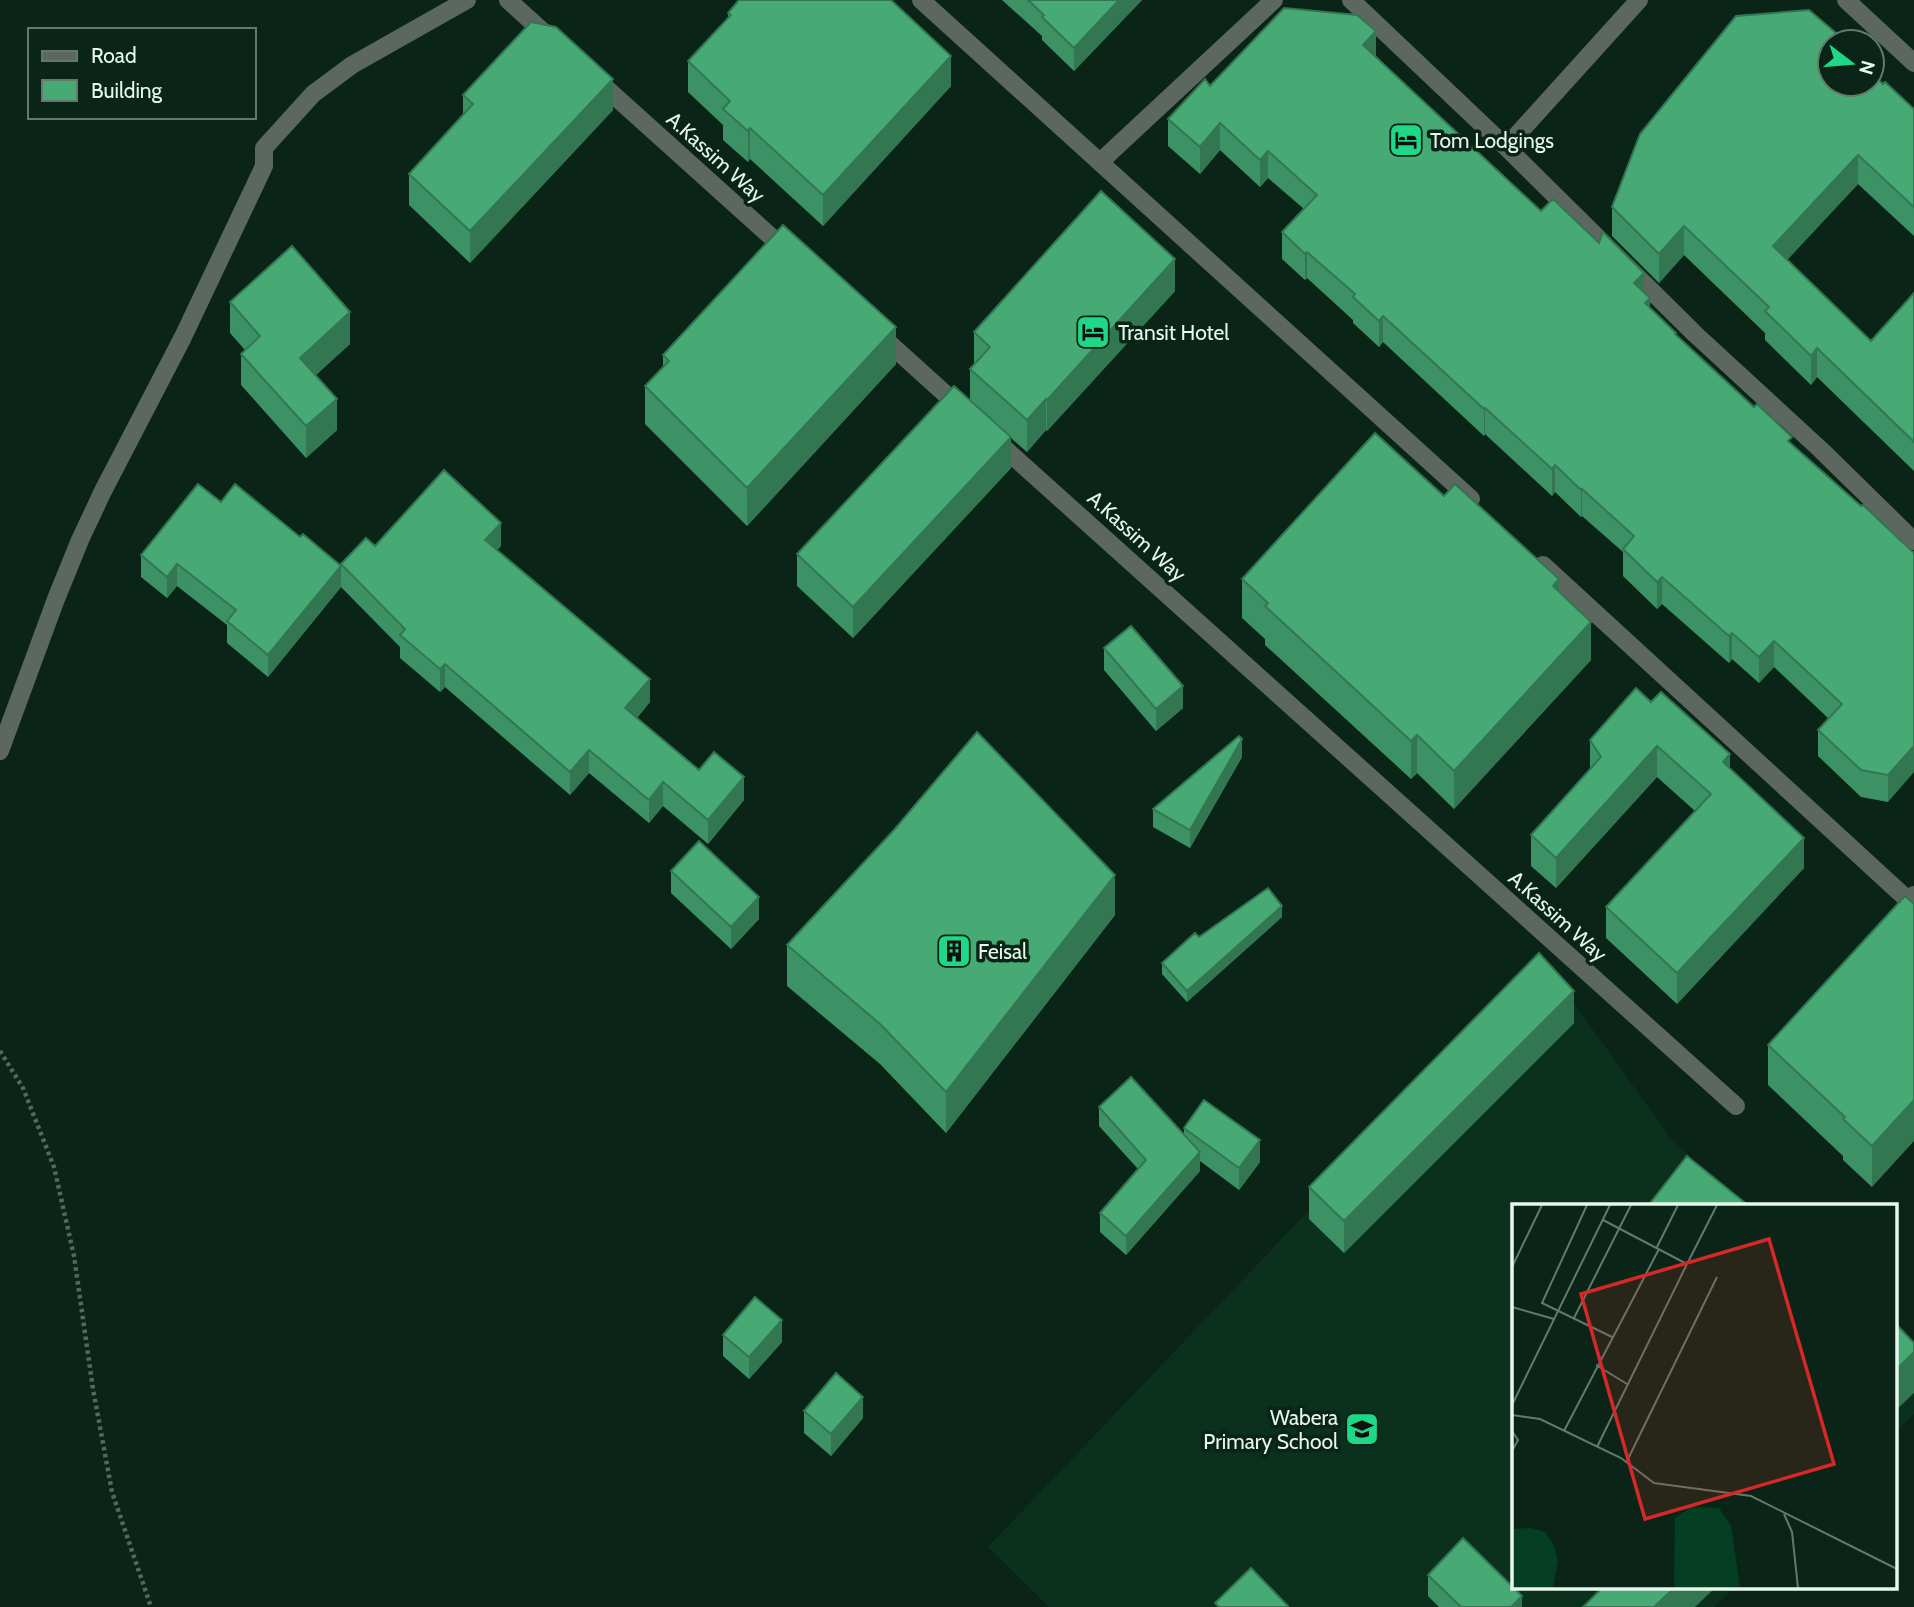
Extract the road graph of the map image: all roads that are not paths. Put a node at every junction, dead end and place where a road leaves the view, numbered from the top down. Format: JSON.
{"nodes":[{"id":1,"x":467,"y":0,"type":"edge"},
{"id":2,"x":508,"y":0,"type":"edge"},
{"id":3,"x":921,"y":0,"type":"edge"},
{"id":4,"x":1274,"y":0,"type":"edge"},
{"id":5,"x":1351,"y":0,"type":"edge"},
{"id":6,"x":1639,"y":0,"type":"edge"},
{"id":7,"x":1846,"y":0,"type":"edge"},
{"id":8,"x":560,"y":47,"type":"edge"},
{"id":9,"x":1914,"y":63,"type":"edge"},
{"id":10,"x":580,"y":65,"type":"edge"},
{"id":11,"x":1506,"y":147,"type":"junction"},
{"id":12,"x":1100,"y":162,"type":"junction"},
{"id":13,"x":798,"y":261,"type":"edge"},
{"id":14,"x":870,"y":327,"type":"edge"},
{"id":15,"x":1485,"y":511,"type":"edge"},
{"id":16,"x":1914,"y":541,"type":"edge"},
{"id":17,"x":1534,"y":557,"type":"edge"},
{"id":18,"x":0,"y":751,"type":"edge"},
{"id":19,"x":1912,"y":900,"type":"edge"},
{"id":20,"x":1735,"y":1106,"type":"dead end"}],
"edges":[{"from":1,"to":18,"type":"street"},
{"from":2,"to":8,"type":"street"},
{"from":3,"to":12,"type":"street"},
{"from":4,"to":12,"type":"street"},
{"from":5,"to":11,"type":"street"},
{"from":6,"to":11,"type":"street"},
{"from":7,"to":9,"type":"street"},
{"from":10,"to":13,"type":"street","name":"A.Kassim Way"},
{"from":11,"to":16,"type":"street"},
{"from":12,"to":15,"type":"street"},
{"from":14,"to":20,"type":"street","name":"A.Kassim Way"},
{"from":17,"to":19,"type":"street"}]}
